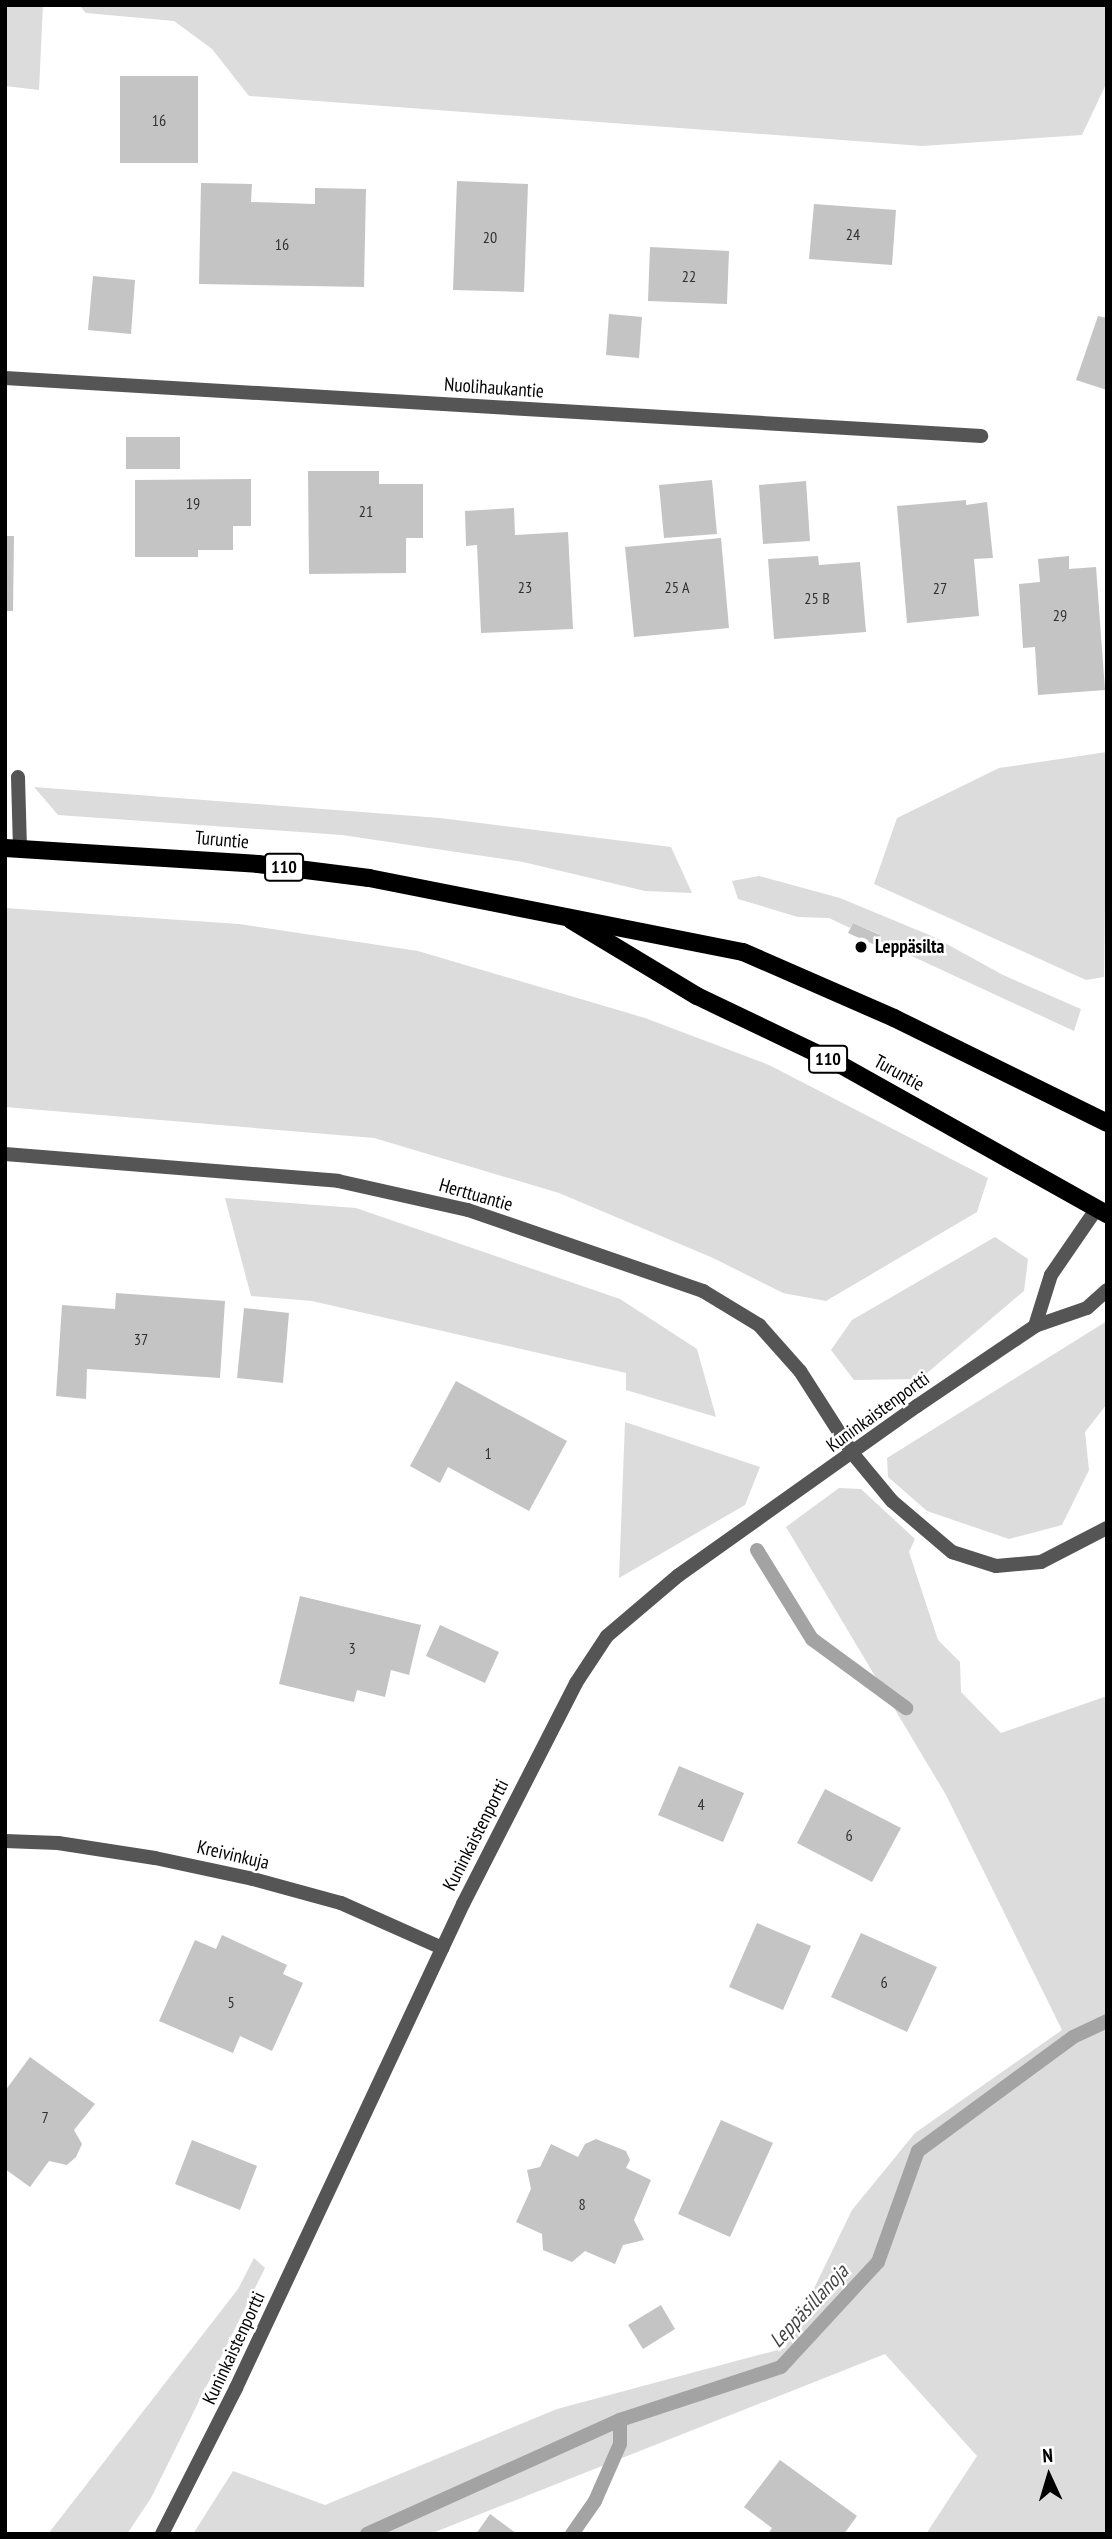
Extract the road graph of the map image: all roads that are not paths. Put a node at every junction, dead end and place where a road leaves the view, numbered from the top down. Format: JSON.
{"nodes":[{"id":1,"x":5,"y":379,"type":"edge"},
{"id":2,"x":981,"y":436,"type":"dead end"},
{"id":3,"x":18,"y":777,"type":"dead end"},
{"id":4,"x":13,"y":848,"type":"edge"},
{"id":5,"x":559,"y":913,"type":"junction"},
{"id":6,"x":1107,"y":1123,"type":"edge"},
{"id":7,"x":5,"y":1154,"type":"edge"},
{"id":8,"x":1103,"y":1205,"type":"edge"},
{"id":9,"x":1107,"y":1290,"type":"edge"},
{"id":10,"x":1035,"y":1326,"type":"junction"},
{"id":11,"x":853,"y":1454,"type":"junction"},
{"id":12,"x":1107,"y":1528,"type":"edge"},
{"id":13,"x":5,"y":1841,"type":"edge"},
{"id":14,"x":442,"y":1948,"type":"junction"},
{"id":15,"x":162,"y":2534,"type":"edge"}],
"edges":[{"from":1,"to":2,"type":"street","name":"Nuolihaukantie"},
{"from":3,"to":4,"type":"street"},
{"from":4,"to":5,"type":"main road","name":"Turuntie","number":"110"},
{"from":5,"to":6,"type":"main road","name":"Turuntie","number":"110"},
{"from":5,"to":8,"type":"main road","name":"Turuntie","number":"110"},
{"from":7,"to":11,"type":"street","name":"Herttuantie"},
{"from":8,"to":10,"type":"street"},
{"from":9,"to":10,"type":"street","name":"Kuninkaistenportti"},
{"from":10,"to":11,"type":"street","name":"Kuninkaistenportti"},
{"from":11,"to":12,"type":"street","name":"Herttuantie"},
{"from":11,"to":14,"type":"street","name":"Kuninkaistenportti"},
{"from":13,"to":14,"type":"street","name":"Kreivinkuja"},
{"from":14,"to":15,"type":"street","name":"Kuninkaistenportti"}]}
